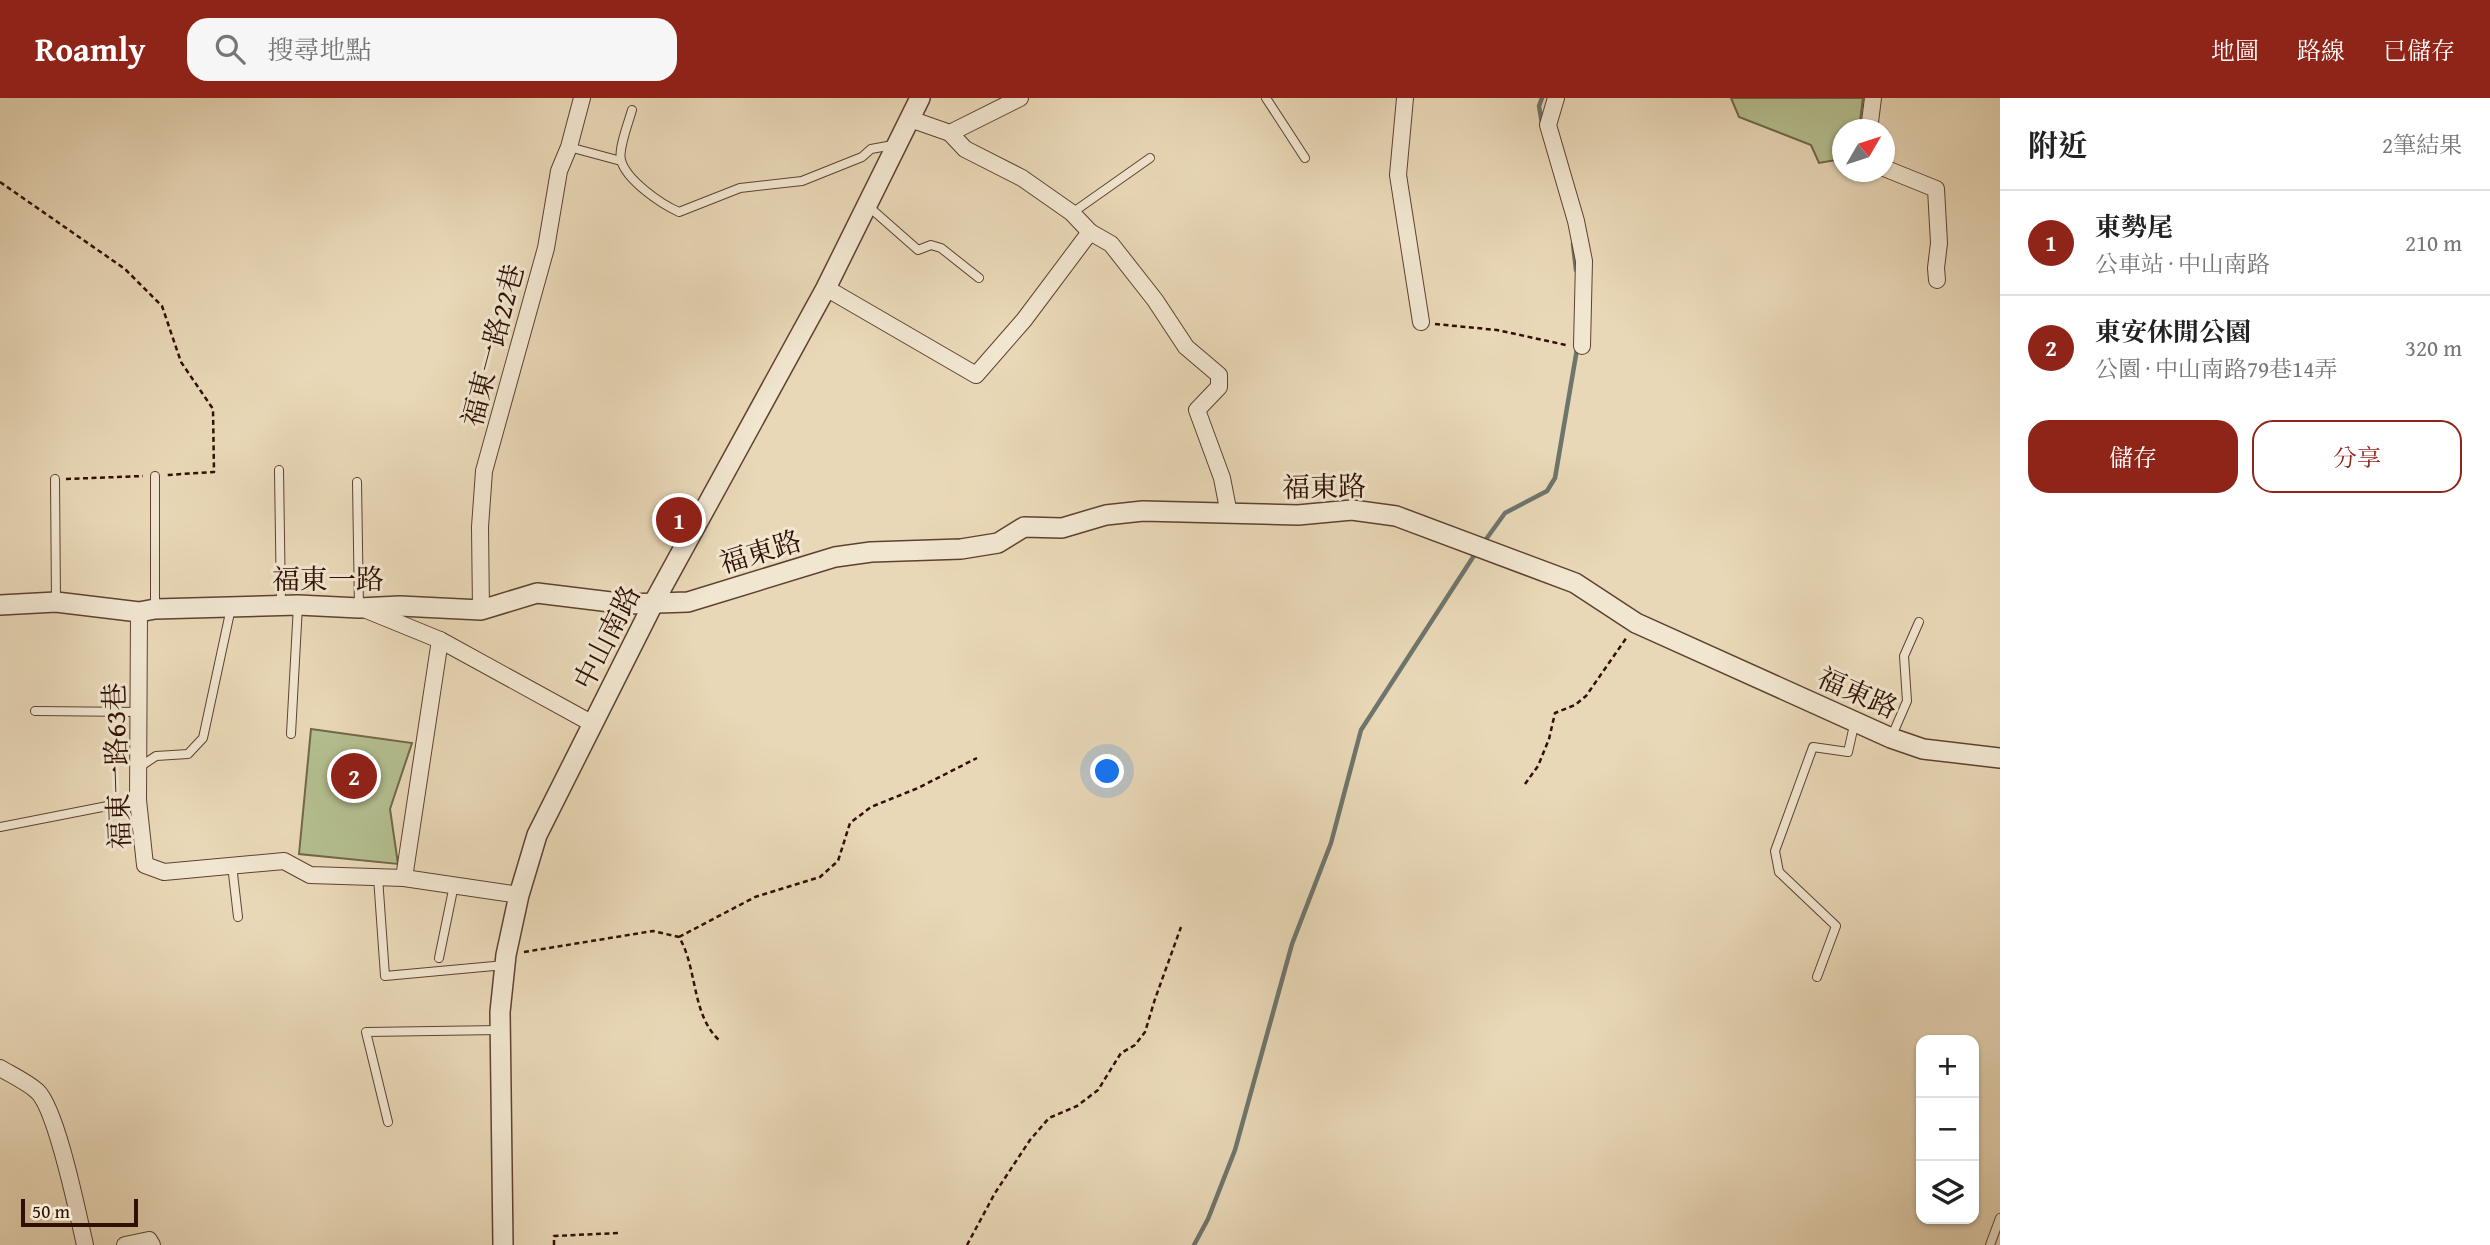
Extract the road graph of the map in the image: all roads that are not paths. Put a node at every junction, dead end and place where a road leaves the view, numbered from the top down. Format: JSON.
{"nodes":[{"id":1,"x":582,"y":98,"type":"edge"},
{"id":2,"x":920,"y":98,"type":"edge"},
{"id":3,"x":1020,"y":98,"type":"edge"},
{"id":4,"x":1266,"y":98,"type":"edge"},
{"id":5,"x":1405,"y":98,"type":"edge"},
{"id":6,"x":1556,"y":98,"type":"edge"},
{"id":7,"x":1873,"y":98,"type":"edge"},
{"id":8,"x":632,"y":110,"type":"dead end"},
{"id":9,"x":909,"y":119,"type":"junction"},
{"id":10,"x":1870,"y":119,"type":"edge"},
{"id":11,"x":950,"y":133,"type":"junction"},
{"id":12,"x":895,"y":145,"type":"junction"},
{"id":13,"x":569,"y":147,"type":"junction"},
{"id":14,"x":1150,"y":158,"type":"dead end"},
{"id":15,"x":1305,"y":158,"type":"dead end"},
{"id":16,"x":621,"y":161,"type":"junction"},
{"id":17,"x":1895,"y":172,"type":"edge"},
{"id":18,"x":868,"y":206,"type":"junction"},
{"id":19,"x":1072,"y":213,"type":"junction"},
{"id":20,"x":1090,"y":232,"type":"junction"},
{"id":21,"x":979,"y":278,"type":"dead end"},
{"id":22,"x":1937,"y":280,"type":"dead end"},
{"id":23,"x":826,"y":288,"type":"junction"},
{"id":24,"x":1421,"y":322,"type":"road end"},
{"id":25,"x":1582,"y":346,"type":"dead end"},
{"id":26,"x":279,"y":470,"type":"dead end"},
{"id":27,"x":155,"y":476,"type":"road end"},
{"id":28,"x":55,"y":479,"type":"road end"},
{"id":29,"x":357,"y":482,"type":"dead end"},
{"id":30,"x":1229,"y":514,"type":"junction"},
{"id":31,"x":56,"y":602,"type":"junction"},
{"id":32,"x":654,"y":602,"type":"junction"},
{"id":33,"x":0,"y":605,"type":"edge"},
{"id":34,"x":290,"y":605,"type":"junction"},
{"id":35,"x":231,"y":608,"type":"junction"},
{"id":36,"x":359,"y":608,"type":"junction"},
{"id":37,"x":147,"y":610,"type":"junction"},
{"id":38,"x":481,"y":610,"type":"junction"},
{"id":39,"x":1919,"y":622,"type":"dead end"},
{"id":40,"x":440,"y":640,"type":"junction"},
{"id":41,"x":35,"y":711,"type":"dead end"},
{"id":42,"x":138,"y":712,"type":"junction"},
{"id":43,"x":1855,"y":721,"type":"junction"},
{"id":44,"x":593,"y":724,"type":"junction"},
{"id":45,"x":291,"y":734,"type":"dead end"},
{"id":46,"x":1891,"y":737,"type":"junction"},
{"id":47,"x":2000,"y":758,"type":"edge"},
{"id":48,"x":138,"y":768,"type":"junction"},
{"id":49,"x":138,"y":800,"type":"junction"},
{"id":50,"x":0,"y":827,"type":"edge"},
{"id":51,"x":232,"y":864,"type":"junction"},
{"id":52,"x":378,"y":877,"type":"junction"},
{"id":53,"x":404,"y":878,"type":"junction"},
{"id":54,"x":454,"y":885,"type":"junction"},
{"id":55,"x":519,"y":895,"type":"junction"},
{"id":56,"x":238,"y":918,"type":"dead end"},
{"id":57,"x":439,"y":958,"type":"dead end"},
{"id":58,"x":506,"y":960,"type":"junction"},
{"id":59,"x":1817,"y":977,"type":"dead end"},
{"id":60,"x":500,"y":1030,"type":"junction"},
{"id":61,"x":0,"y":1068,"type":"edge"},
{"id":62,"x":388,"y":1122,"type":"dead end"},
{"id":63,"x":2000,"y":1219,"type":"edge"},
{"id":64,"x":85,"y":1245,"type":"edge"},
{"id":65,"x":125,"y":1245,"type":"edge"},
{"id":66,"x":152,"y":1245,"type":"edge"},
{"id":67,"x":503,"y":1245,"type":"edge"},
{"id":68,"x":1990,"y":1245,"type":"edge"}],
"edges":[{"from":1,"to":13,"type":"street","name":"福東一路22巷"},
{"from":2,"to":9,"type":"street","name":"中山南路"},
{"from":3,"to":11,"type":"street"},
{"from":4,"to":15,"type":"lane"},
{"from":5,"to":24,"type":"street"},
{"from":6,"to":25,"type":"street"},
{"from":7,"to":10,"type":"street"},
{"from":8,"to":16,"type":"lane"},
{"from":9,"to":11,"type":"street"},
{"from":9,"to":12,"type":"street","name":"中山南路"},
{"from":11,"to":19,"type":"street"},
{"from":12,"to":16,"type":"lane"},
{"from":12,"to":18,"type":"street","name":"中山南路"},
{"from":13,"to":16,"type":"lane"},
{"from":13,"to":38,"type":"street","name":"福東一路22巷"},
{"from":14,"to":19,"type":"lane"},
{"from":17,"to":22,"type":"street"},
{"from":18,"to":21,"type":"lane"},
{"from":18,"to":23,"type":"street","name":"中山南路"},
{"from":19,"to":20,"type":"street"},
{"from":20,"to":23,"type":"street"},
{"from":20,"to":30,"type":"street"},
{"from":23,"to":32,"type":"street","name":"中山南路"},
{"from":26,"to":34,"type":"lane"},
{"from":27,"to":37,"type":"lane"},
{"from":28,"to":31,"type":"lane"},
{"from":29,"to":36,"type":"lane"},
{"from":30,"to":32,"type":"street","name":"福東路"},
{"from":30,"to":43,"type":"street","name":"福東路"},
{"from":31,"to":33,"type":"street","name":"福東一路"},
{"from":31,"to":37,"type":"street","name":"福東一路"},
{"from":32,"to":38,"type":"street","name":"福東一路"},
{"from":32,"to":44,"type":"street","name":"中山南路"},
{"from":34,"to":35,"type":"street","name":"福東一路"},
{"from":34,"to":36,"type":"street","name":"福東一路"},
{"from":34,"to":45,"type":"lane"},
{"from":35,"to":37,"type":"street","name":"福東一路"},
{"from":35,"to":48,"type":"lane"},
{"from":36,"to":38,"type":"street","name":"福東一路"},
{"from":36,"to":40,"type":"street"},
{"from":37,"to":42,"type":"street","name":"福東一路63巷"},
{"from":39,"to":46,"type":"lane"},
{"from":40,"to":44,"type":"street"},
{"from":40,"to":53,"type":"street"},
{"from":41,"to":42,"type":"lane"},
{"from":42,"to":48,"type":"street","name":"福東一路63巷"},
{"from":43,"to":46,"type":"street","name":"福東路"},
{"from":43,"to":59,"type":"lane"},
{"from":44,"to":55,"type":"street","name":"中山南路"},
{"from":46,"to":47,"type":"street","name":"福東路"},
{"from":48,"to":49,"type":"street","name":"福東一路63巷"},
{"from":49,"to":50,"type":"lane"},
{"from":49,"to":51,"type":"street","name":"福東一路63巷"},
{"from":51,"to":52,"type":"street","name":"福東一路63巷"},
{"from":51,"to":56,"type":"lane"},
{"from":52,"to":53,"type":"street","name":"福東一路63巷"},
{"from":52,"to":58,"type":"lane"},
{"from":53,"to":54,"type":"street","name":"福東一路63巷"},
{"from":54,"to":55,"type":"street","name":"福東一路63巷"},
{"from":54,"to":57,"type":"lane"},
{"from":55,"to":58,"type":"street","name":"中山南路"},
{"from":58,"to":60,"type":"street","name":"中山南路"},
{"from":60,"to":62,"type":"lane"},
{"from":60,"to":67,"type":"street","name":"中山南路"},
{"from":61,"to":64,"type":"street"},
{"from":63,"to":68,"type":"lane"},
{"from":65,"to":66,"type":"street"}]}
